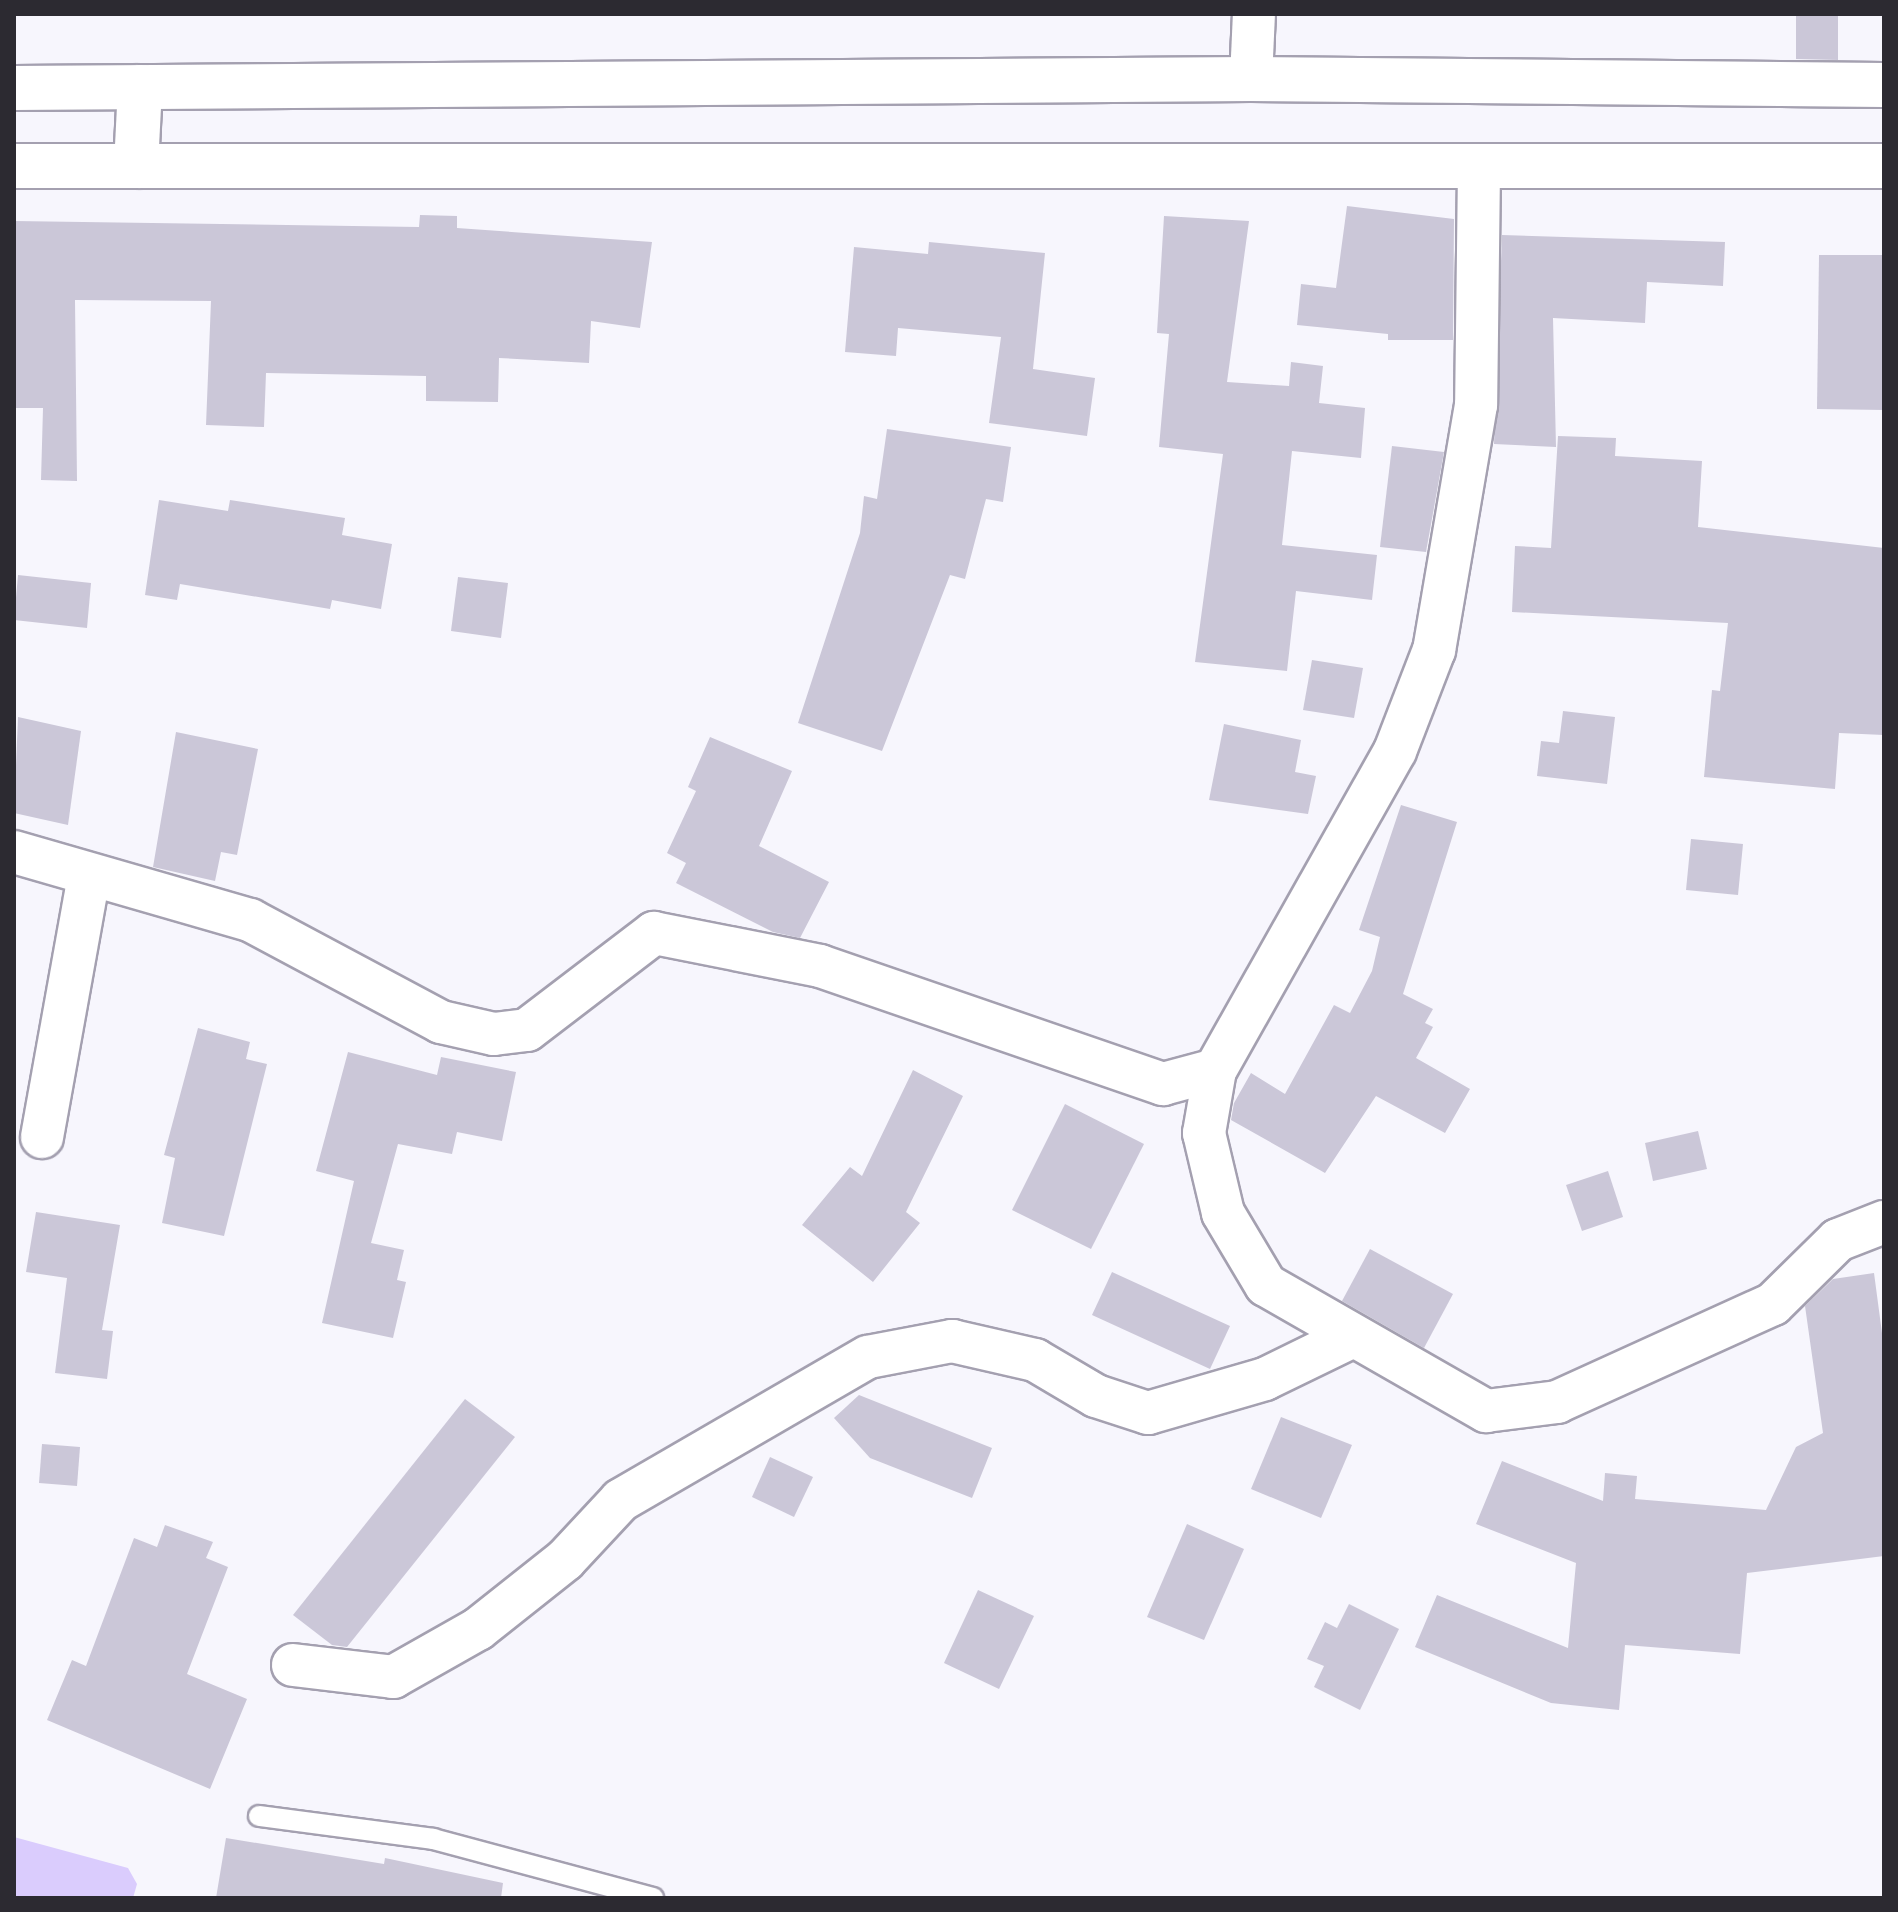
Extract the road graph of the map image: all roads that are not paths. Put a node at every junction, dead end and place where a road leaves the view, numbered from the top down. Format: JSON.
{"nodes":[{"id":1,"x":1254,"y":14,"type":"edge"},
{"id":2,"x":1251,"y":79,"type":"junction"},
{"id":3,"x":1884,"y":85,"type":"edge"},
{"id":4,"x":140,"y":87,"type":"junction"},
{"id":5,"x":14,"y":88,"type":"edge"},
{"id":6,"x":14,"y":166,"type":"edge"},
{"id":7,"x":136,"y":166,"type":"junction"},
{"id":8,"x":1884,"y":166,"type":"edge"},
{"id":9,"x":1479,"y":169,"type":"junction"},
{"id":10,"x":14,"y":852,"type":"edge"},
{"id":11,"x":89,"y":875,"type":"junction"},
{"id":12,"x":1215,"y":1070,"type":"junction"},
{"id":13,"x":42,"y":1137,"type":"dead end"},
{"id":14,"x":1884,"y":1222,"type":"edge"},
{"id":15,"x":1349,"y":1338,"type":"junction"},
{"id":16,"x":293,"y":1665,"type":"dead end"},
{"id":17,"x":259,"y":1816,"type":"dead end"},
{"id":18,"x":653,"y":1898,"type":"edge"}],
"edges":[{"from":1,"to":2,"type":"street"},
{"from":2,"to":3,"type":"highway"},
{"from":2,"to":4,"type":"highway"},
{"from":4,"to":5,"type":"highway"},
{"from":4,"to":7,"type":"highway"},
{"from":6,"to":7,"type":"highway"},
{"from":7,"to":9,"type":"highway"},
{"from":8,"to":9,"type":"highway"},
{"from":9,"to":12,"type":"street"},
{"from":10,"to":11,"type":"street"},
{"from":11,"to":12,"type":"street"},
{"from":11,"to":13,"type":"street"},
{"from":12,"to":15,"type":"street"},
{"from":14,"to":15,"type":"street"},
{"from":15,"to":16,"type":"street"},
{"from":17,"to":18,"type":"lane"}]}
